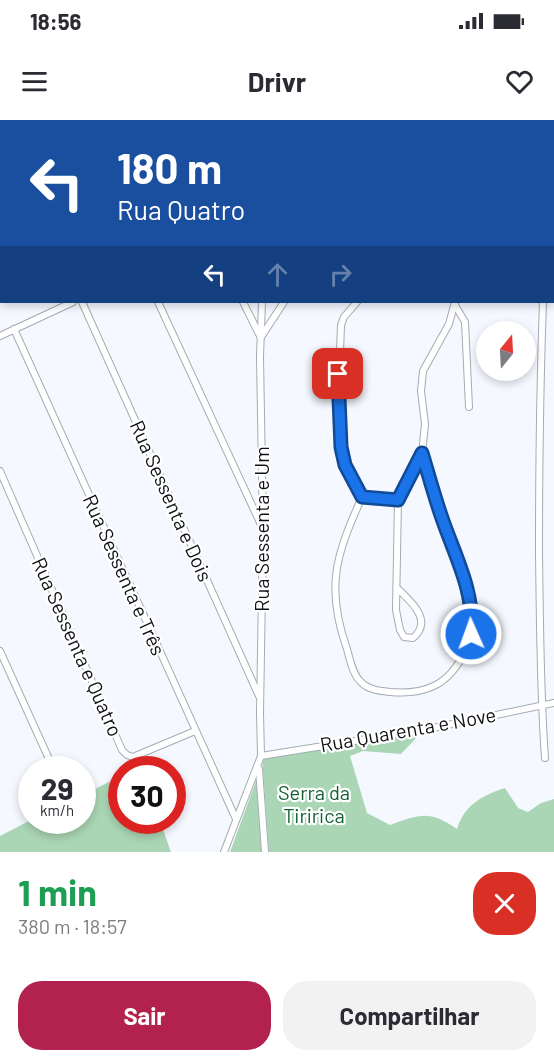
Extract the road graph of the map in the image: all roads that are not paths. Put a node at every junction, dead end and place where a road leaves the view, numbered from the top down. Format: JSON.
{"nodes":[{"id":1,"x":71,"y":303,"type":"edge"},
{"id":2,"x":82,"y":303,"type":"edge"},
{"id":3,"x":158,"y":303,"type":"edge"},
{"id":4,"x":244,"y":303,"type":"edge"},
{"id":5,"x":262,"y":303,"type":"edge"},
{"id":6,"x":283,"y":303,"type":"edge"},
{"id":7,"x":356,"y":303,"type":"edge"},
{"id":8,"x":455,"y":303,"type":"edge"},
{"id":9,"x":543,"y":303,"type":"edge"},
{"id":10,"x":14,"y":329,"type":"junction"},
{"id":11,"x":0,"y":336,"type":"edge"},
{"id":12,"x":261,"y":338,"type":"junction"},
{"id":13,"x":469,"y":407,"type":"dead end"},
{"id":14,"x":422,"y":453,"type":"junction"},
{"id":15,"x":0,"y":471,"type":"edge"},
{"id":16,"x":362,"y":497,"type":"junction"},
{"id":17,"x":398,"y":500,"type":"junction"},
{"id":18,"x":264,"y":530,"type":"junction"},
{"id":19,"x":397,"y":588,"type":"junction"},
{"id":20,"x":0,"y":651,"type":"edge"},
{"id":21,"x":260,"y":700,"type":"junction"},
{"id":22,"x":554,"y":703,"type":"edge"},
{"id":23,"x":541,"y":706,"type":"junction"},
{"id":24,"x":195,"y":731,"type":"junction"},
{"id":25,"x":48,"y":756,"type":"edge"},
{"id":26,"x":261,"y":756,"type":"junction"},
{"id":27,"x":545,"y":758,"type":"dead end"},
{"id":28,"x":259,"y":764,"type":"junction"},
{"id":29,"x":236,"y":819,"type":"junction"},
{"id":30,"x":224,"y":852,"type":"edge"},
{"id":31,"x":265,"y":852,"type":"edge"}],
"edges":[{"from":1,"to":10,"type":"street"},
{"from":2,"to":21,"type":"street","name":"Rua Sessenta e Dois"},
{"from":3,"to":18,"type":"street"},
{"from":4,"to":12,"type":"street"},
{"from":5,"to":12,"type":"street","name":"Rua Sessenta e Um"},
{"from":6,"to":12,"type":"street"},
{"from":7,"to":16,"type":"street"},
{"from":8,"to":13,"type":"street"},
{"from":8,"to":14,"type":"street"},
{"from":9,"to":23,"type":"street"},
{"from":10,"to":11,"type":"street"},
{"from":10,"to":24,"type":"street","name":"Rua Sessenta e Três"},
{"from":12,"to":18,"type":"street","name":"Rua Sessenta e Um"},
{"from":14,"to":16,"type":"street"},
{"from":14,"to":17,"type":"street"},
{"from":15,"to":24,"type":"street","name":"Rua Sessenta e Quatro"},
{"from":16,"to":17,"type":"street"},
{"from":17,"to":19,"type":"street"},
{"from":18,"to":21,"type":"street","name":"Rua Sessenta e Um"},
{"from":19,"to":19,"type":"street"},
{"from":20,"to":25,"type":"street"},
{"from":21,"to":26,"type":"street","name":"Rua Sessenta e Um"},
{"from":22,"to":23,"type":"street","name":"Rua Quarenta e Nove"},
{"from":23,"to":26,"type":"street","name":"Rua Quarenta e Nove"},
{"from":23,"to":27,"type":"street"},
{"from":24,"to":29,"type":"street","name":"Rua Sessenta e Três"},
{"from":26,"to":28,"type":"street","name":"Rua Sessenta e Um"},
{"from":28,"to":29,"type":"street"},
{"from":28,"to":31,"type":"street"},
{"from":29,"to":30,"type":"street"}]}
